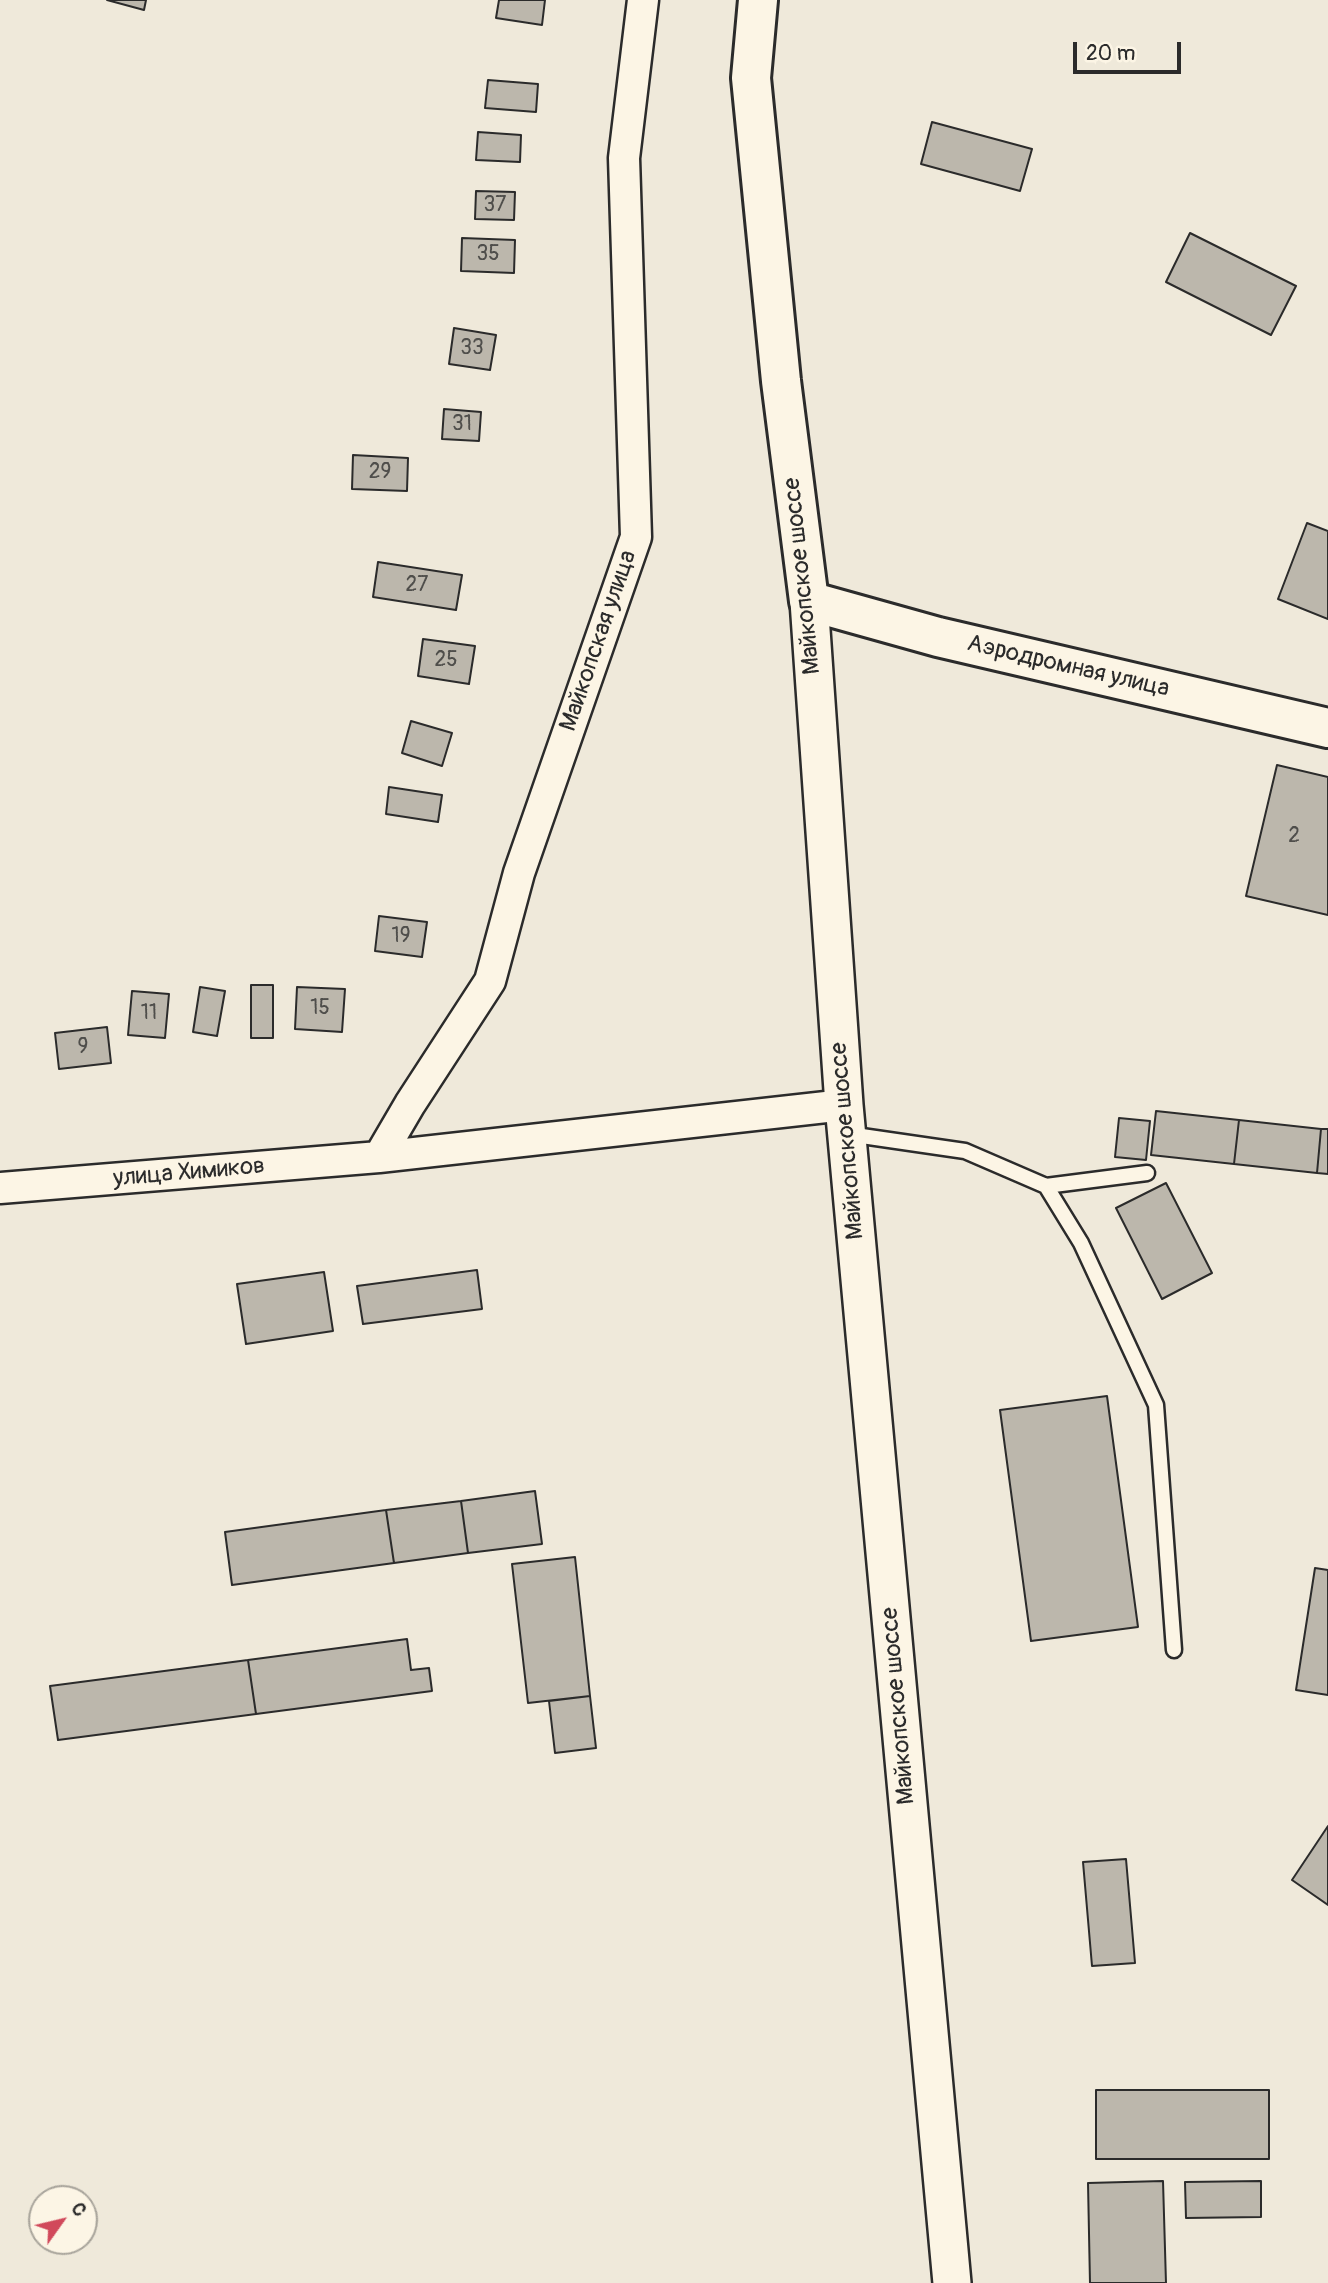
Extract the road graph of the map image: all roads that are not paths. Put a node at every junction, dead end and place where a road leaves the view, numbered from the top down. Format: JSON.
{"nodes":[{"id":1,"x":643,"y":0,"type":"edge"},
{"id":2,"x":758,"y":0,"type":"edge"},
{"id":3,"x":809,"y":601,"type":"junction"},
{"id":4,"x":1328,"y":728,"type":"edge"},
{"id":5,"x":846,"y":1120,"type":"junction"},
{"id":6,"x":379,"y":1157,"type":"junction"},
{"id":7,"x":1147,"y":1173,"type":"dead end"},
{"id":8,"x":1046,"y":1186,"type":"junction"},
{"id":9,"x":0,"y":1188,"type":"edge"},
{"id":10,"x":1174,"y":1650,"type":"dead end"},
{"id":11,"x":952,"y":2283,"type":"edge"}],
"edges":[{"from":1,"to":6,"type":"street","name":"Майкопская улица"},
{"from":2,"to":3,"type":"main road","name":"Майкопское шоссе"},
{"from":3,"to":4,"type":"main road","name":"Аэродромная улица"},
{"from":3,"to":5,"type":"street","name":"Майкопское шоссе"},
{"from":5,"to":6,"type":"street","name":"улица Химиков"},
{"from":5,"to":8,"type":"lane"},
{"from":5,"to":11,"type":"street","name":"Майкопское шоссе"},
{"from":6,"to":9,"type":"street","name":"улица Химиков"},
{"from":7,"to":8,"type":"lane"},
{"from":8,"to":10,"type":"lane"}]}
